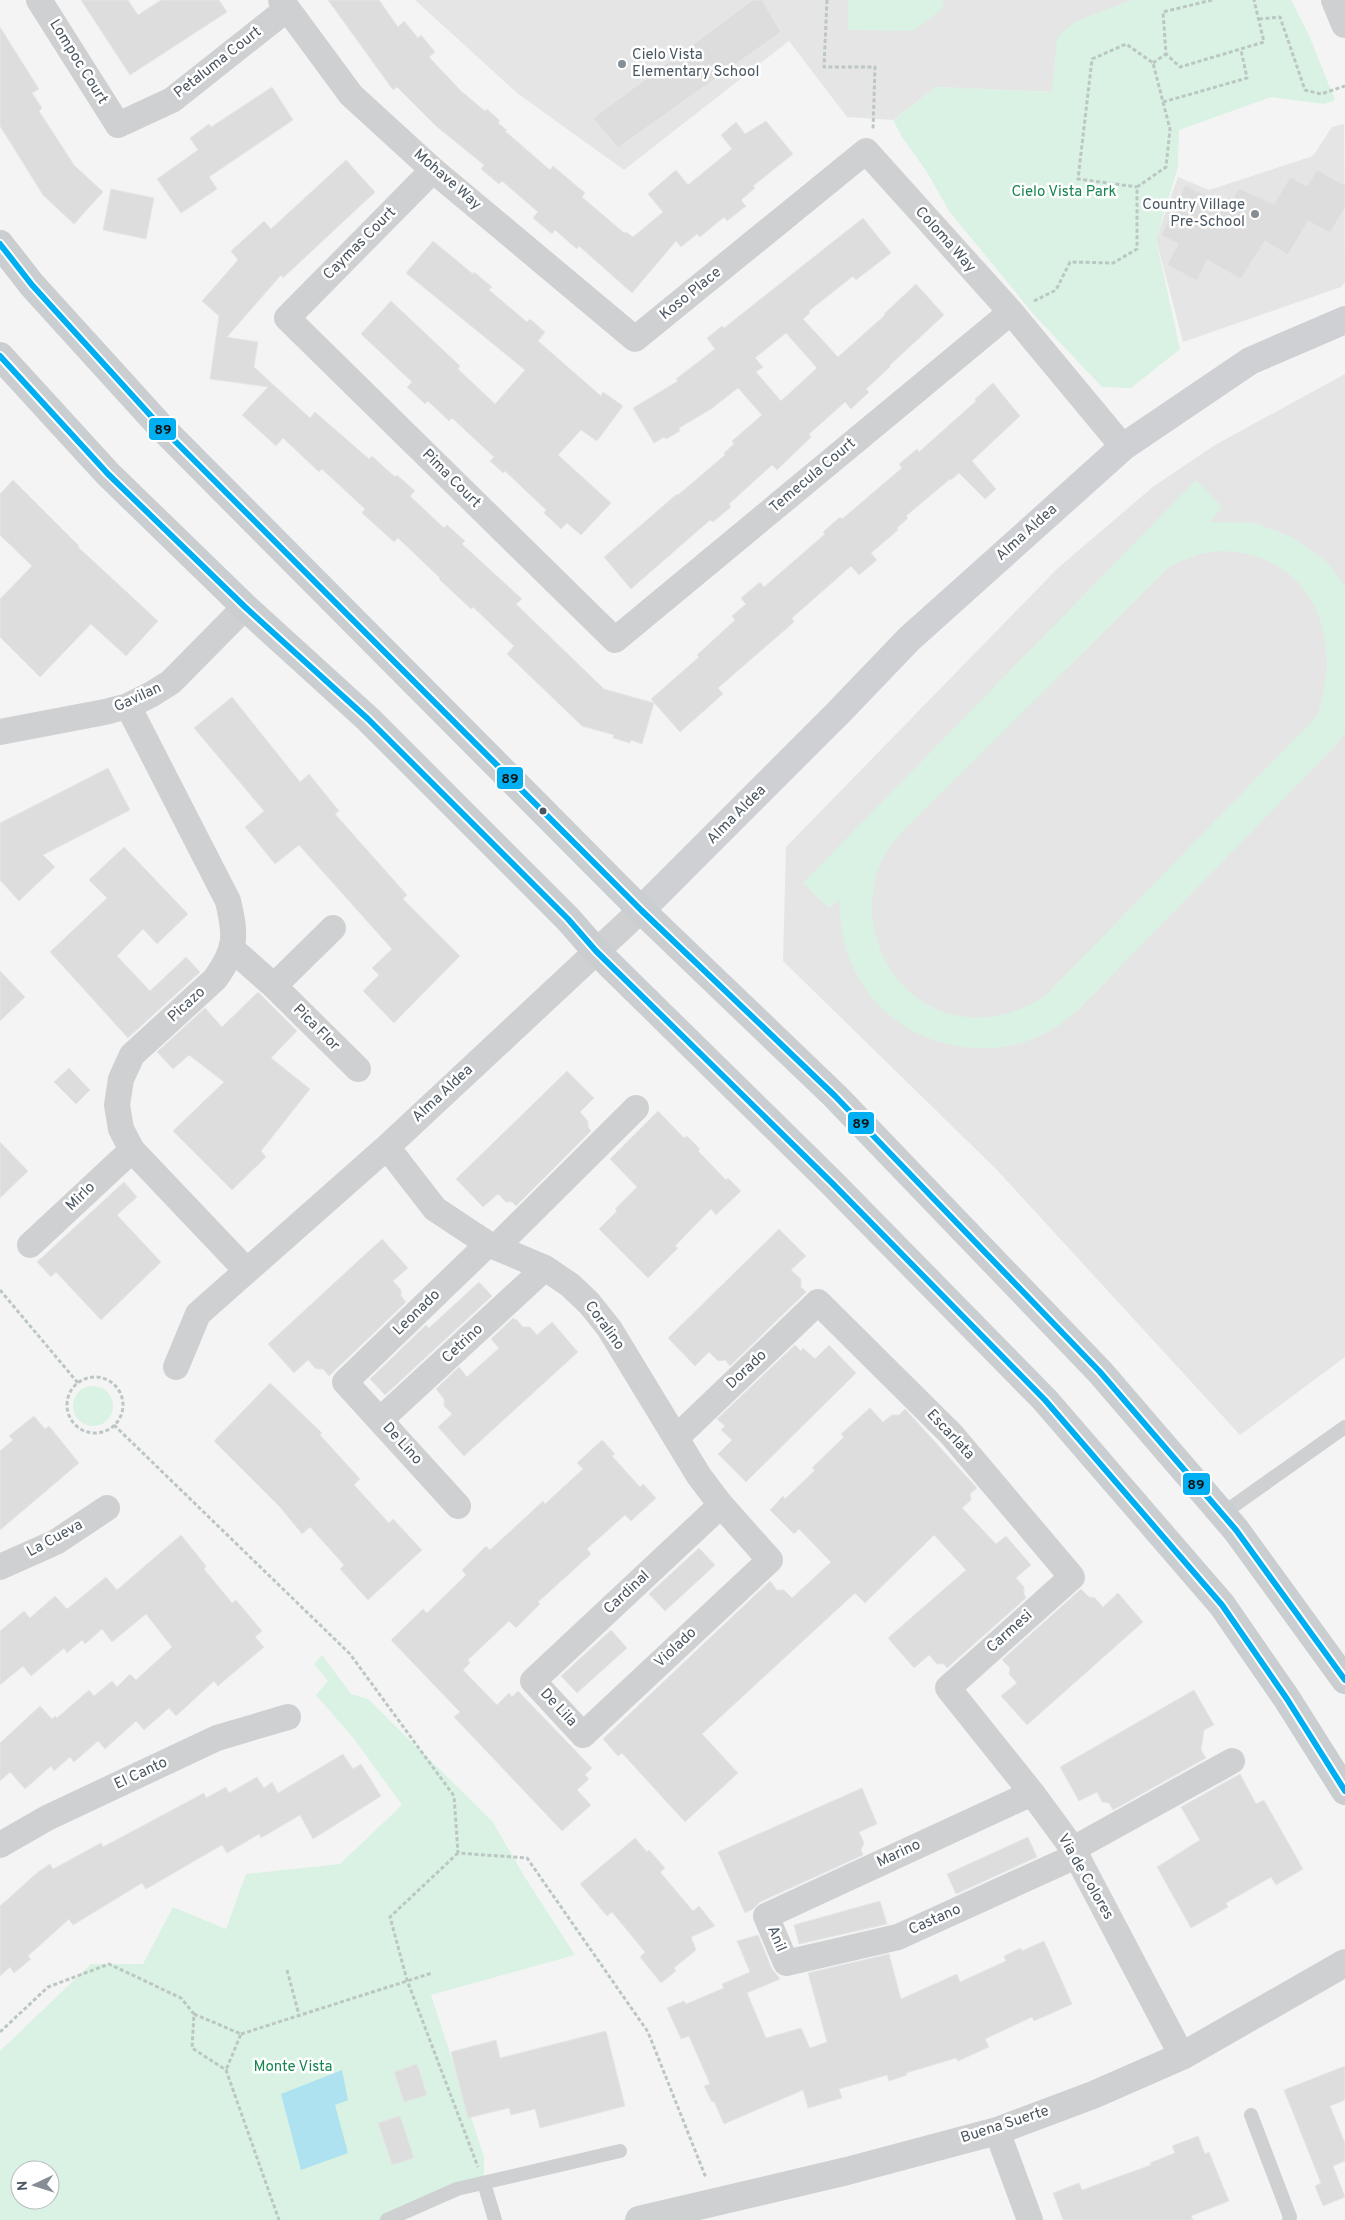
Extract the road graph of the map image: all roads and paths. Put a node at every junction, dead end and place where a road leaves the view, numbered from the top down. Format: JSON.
{"nodes":[{"id":1,"x":39,"y":0,"type":"edge"},
{"id":2,"x":827,"y":0,"type":"edge"},
{"id":3,"x":1212,"y":0,"type":"edge"},
{"id":4,"x":1254,"y":0,"type":"edge"},
{"id":5,"x":1335,"y":0,"type":"edge"},
{"id":6,"x":284,"y":4,"type":"edge"},
{"id":7,"x":1259,"y":19,"type":"junction"},
{"id":8,"x":1345,"y":24,"type":"edge"},
{"id":9,"x":1241,"y":50,"type":"junction"},
{"id":10,"x":1166,"y":54,"type":"junction"},
{"id":11,"x":1153,"y":63,"type":"junction"},
{"id":12,"x":1345,"y":86,"type":"edge"},
{"id":13,"x":1163,"y":102,"type":"junction"},
{"id":14,"x":118,"y":125,"type":"joint"},
{"id":15,"x":866,"y":151,"type":"junction"},
{"id":16,"x":433,"y":170,"type":"junction"},
{"id":17,"x":1137,"y":187,"type":"junction"},
{"id":18,"x":0,"y":244,"type":"edge"},
{"id":19,"x":1011,"y":312,"type":"junction"},
{"id":20,"x":287,"y":318,"type":"joint"},
{"id":21,"x":1345,"y":320,"type":"edge"},
{"id":22,"x":636,"y":339,"type":"joint"},
{"id":23,"x":0,"y":356,"type":"edge"},
{"id":24,"x":1123,"y":446,"type":"junction"},
{"id":25,"x":245,"y":607,"type":"junction"},
{"id":26,"x":615,"y":640,"type":"joint"},
{"id":27,"x":128,"y":706,"type":"junction"},
{"id":28,"x":1,"y":730,"type":"edge"},
{"id":29,"x":640,"y":910,"type":"junction"},
{"id":30,"x":333,"y":928,"type":"dead end"},
{"id":31,"x":232,"y":949,"type":"junction"},
{"id":32,"x":596,"y":951,"type":"junction"},
{"id":33,"x":274,"y":986,"type":"junction"},
{"id":34,"x":358,"y":1069,"type":"dead end"},
{"id":35,"x":636,"y":1108,"type":"dead end"},
{"id":36,"x":387,"y":1147,"type":"junction"},
{"id":37,"x":132,"y":1150,"type":"junction"},
{"id":38,"x":30,"y":1245,"type":"dead end"},
{"id":39,"x":492,"y":1245,"type":"junction"},
{"id":40,"x":545,"y":1268,"type":"junction"},
{"id":41,"x":246,"y":1270,"type":"junction"},
{"id":42,"x":0,"y":1290,"type":"edge"},
{"id":43,"x":818,"y":1302,"type":"joint"},
{"id":44,"x":176,"y":1367,"type":"dead end"},
{"id":45,"x":345,"y":1382,"type":"joint"},
{"id":46,"x":78,"y":1383,"type":"junction"},
{"id":47,"x":380,"y":1420,"type":"junction"},
{"id":48,"x":114,"y":1426,"type":"junction"},
{"id":49,"x":1345,"y":1427,"type":"edge"},
{"id":50,"x":676,"y":1438,"type":"junction"},
{"id":51,"x":721,"y":1505,"type":"junction"},
{"id":52,"x":458,"y":1506,"type":"dead end"},
{"id":53,"x":107,"y":1508,"type":"dead end"},
{"id":54,"x":1222,"y":1514,"type":"junction"},
{"id":55,"x":770,"y":1560,"type":"joint"},
{"id":56,"x":0,"y":1567,"type":"edge"},
{"id":57,"x":1072,"y":1577,"type":"joint"},
{"id":58,"x":1345,"y":1680,"type":"edge"},
{"id":59,"x":533,"y":1681,"type":"joint"},
{"id":60,"x":948,"y":1688,"type":"joint"},
{"id":61,"x":288,"y":1717,"type":"dead end"},
{"id":62,"x":583,"y":1736,"type":"joint"},
{"id":63,"x":1232,"y":1761,"type":"dead end"},
{"id":64,"x":1345,"y":1791,"type":"edge"},
{"id":65,"x":1032,"y":1793,"type":"junction"},
{"id":66,"x":0,"y":1846,"type":"edge"},
{"id":67,"x":458,"y":1853,"type":"junction"},
{"id":68,"x":1074,"y":1853,"type":"junction"},
{"id":69,"x":766,"y":1916,"type":"joint"},
{"id":70,"x":786,"y":1963,"type":"joint"},
{"id":71,"x":1345,"y":1963,"type":"edge"},
{"id":72,"x":287,"y":1970,"type":"dead end"},
{"id":73,"x":432,"y":1972,"type":"dead end"},
{"id":74,"x":407,"y":1980,"type":"junction"},
{"id":75,"x":194,"y":2014,"type":"junction"},
{"id":76,"x":299,"y":2015,"type":"junction"},
{"id":77,"x":0,"y":2032,"type":"edge"},
{"id":78,"x":241,"y":2034,"type":"junction"},
{"id":79,"x":1182,"y":2056,"type":"junction"},
{"id":80,"x":226,"y":2070,"type":"junction"},
{"id":81,"x":1251,"y":2116,"type":"dead end"},
{"id":82,"x":997,"y":2131,"type":"junction"},
{"id":83,"x":620,"y":2151,"type":"dead end"},
{"id":84,"x":484,"y":2183,"type":"junction"},
{"id":85,"x":715,"y":2202,"type":"junction"},
{"id":86,"x":1287,"y":2219,"type":"edge"},
{"id":87,"x":279,"y":2220,"type":"edge"},
{"id":88,"x":387,"y":2220,"type":"edge"},
{"id":89,"x":495,"y":2220,"type":"edge"},
{"id":90,"x":639,"y":2220,"type":"edge"},
{"id":91,"x":1030,"y":2220,"type":"edge"}],
"edges":[{"from":1,"to":14,"type":"street","name":"Lompoc Court"},
{"from":2,"to":15,"type":"path"},
{"from":3,"to":10,"type":"path"},
{"from":4,"to":7,"type":"path"},
{"from":5,"to":8,"type":"street"},
{"from":6,"to":14,"type":"street","name":"Petaluma Court"},
{"from":6,"to":16,"type":"street","name":"Mohave Way"},
{"from":7,"to":9,"type":"path"},
{"from":7,"to":12,"type":"path"},
{"from":9,"to":10,"type":"path"},
{"from":9,"to":13,"type":"path"},
{"from":10,"to":11,"type":"path"},
{"from":11,"to":13,"type":"path"},
{"from":11,"to":17,"type":"path"},
{"from":13,"to":17,"type":"path"},
{"from":15,"to":19,"type":"street","name":"Coloma Way"},
{"from":15,"to":22,"type":"street","name":"Koso Place"},
{"from":16,"to":20,"type":"street","name":"Caymas Court"},
{"from":16,"to":22,"type":"street","name":"Mohave Way"},
{"from":17,"to":19,"type":"path"},
{"from":18,"to":29,"type":"main road"},
{"from":19,"to":24,"type":"street","name":"Coloma Way"},
{"from":19,"to":26,"type":"street","name":"Temecula Court"},
{"from":20,"to":26,"type":"street","name":"Pima Court"},
{"from":21,"to":24,"type":"main road","name":"Alma Aldea"},
{"from":23,"to":25,"type":"main road"},
{"from":24,"to":29,"type":"main road","name":"Alma Aldea"},
{"from":25,"to":27,"type":"street","name":"Gavilan"},
{"from":25,"to":32,"type":"main road"},
{"from":27,"to":28,"type":"street","name":"Gavilan"},
{"from":27,"to":31,"type":"street","name":"Picazo"},
{"from":29,"to":32,"type":"street","name":"Alma Aldea"},
{"from":29,"to":54,"type":"main road"},
{"from":30,"to":33,"type":"street"},
{"from":31,"to":33,"type":"street","name":"Pica Flor"},
{"from":31,"to":37,"type":"street","name":"Picazo"},
{"from":32,"to":36,"type":"street","name":"Alma Aldea"},
{"from":32,"to":64,"type":"main road"},
{"from":33,"to":34,"type":"street","name":"Pica Flor"},
{"from":35,"to":39,"type":"street","name":"Leonado"},
{"from":36,"to":39,"type":"street","name":"Coralino"},
{"from":36,"to":41,"type":"street","name":"Alma Aldea"},
{"from":37,"to":38,"type":"street","name":"Mirlo"},
{"from":37,"to":41,"type":"street","name":"Picazo"},
{"from":39,"to":40,"type":"street","name":"Coralino"},
{"from":39,"to":45,"type":"street","name":"Leonado"},
{"from":40,"to":47,"type":"street","name":"Cetrino"},
{"from":40,"to":50,"type":"street","name":"Coralino"},
{"from":41,"to":44,"type":"street","name":"Alma Aldea"},
{"from":42,"to":46,"type":"path"},
{"from":43,"to":50,"type":"street","name":"Dorado"},
{"from":43,"to":57,"type":"street","name":"Escarlata"},
{"from":45,"to":47,"type":"street","name":"De Lino"},
{"from":46,"to":48,"type":"path"},
{"from":46,"to":48,"type":"path"},
{"from":47,"to":52,"type":"street","name":"De Lino"},
{"from":48,"to":67,"type":"path"},
{"from":49,"to":54,"type":"lane"},
{"from":50,"to":51,"type":"street","name":"Coralino"},
{"from":51,"to":55,"type":"street","name":"Coralino"},
{"from":51,"to":59,"type":"street","name":"Cardinal"},
{"from":53,"to":56,"type":"street","name":"La Cueva"},
{"from":54,"to":58,"type":"main road"},
{"from":55,"to":62,"type":"street","name":"Violado"},
{"from":57,"to":60,"type":"street","name":"Carmesi"},
{"from":59,"to":62,"type":"street","name":"De Lila"},
{"from":60,"to":65,"type":"street","name":"Via de Colores"},
{"from":61,"to":66,"type":"street","name":"El Canto"},
{"from":63,"to":68,"type":"street","name":"Castano"},
{"from":65,"to":68,"type":"street","name":"Via de Colores"},
{"from":65,"to":69,"type":"street","name":"Marino"},
{"from":67,"to":74,"type":"path"},
{"from":67,"to":85,"type":"path"},
{"from":68,"to":70,"type":"street","name":"Castano"},
{"from":68,"to":79,"type":"street","name":"Via de Colores"},
{"from":69,"to":70,"type":"street","name":"Anil"},
{"from":71,"to":79,"type":"street","name":"Buena Suerte"},
{"from":72,"to":76,"type":"path"},
{"from":73,"to":74,"type":"path"},
{"from":74,"to":76,"type":"path"},
{"from":74,"to":84,"type":"path"},
{"from":75,"to":77,"type":"path"},
{"from":75,"to":78,"type":"path"},
{"from":75,"to":80,"type":"path"},
{"from":76,"to":78,"type":"path"},
{"from":78,"to":80,"type":"path"},
{"from":79,"to":82,"type":"street","name":"Buena Suerte"},
{"from":80,"to":87,"type":"path"},
{"from":81,"to":86,"type":"lane"},
{"from":82,"to":85,"type":"street","name":"Buena Suerte"},
{"from":82,"to":91,"type":"street"},
{"from":83,"to":84,"type":"lane"},
{"from":84,"to":88,"type":"lane"},
{"from":84,"to":89,"type":"lane"},
{"from":85,"to":90,"type":"street","name":"Buena Suerte"}]}
